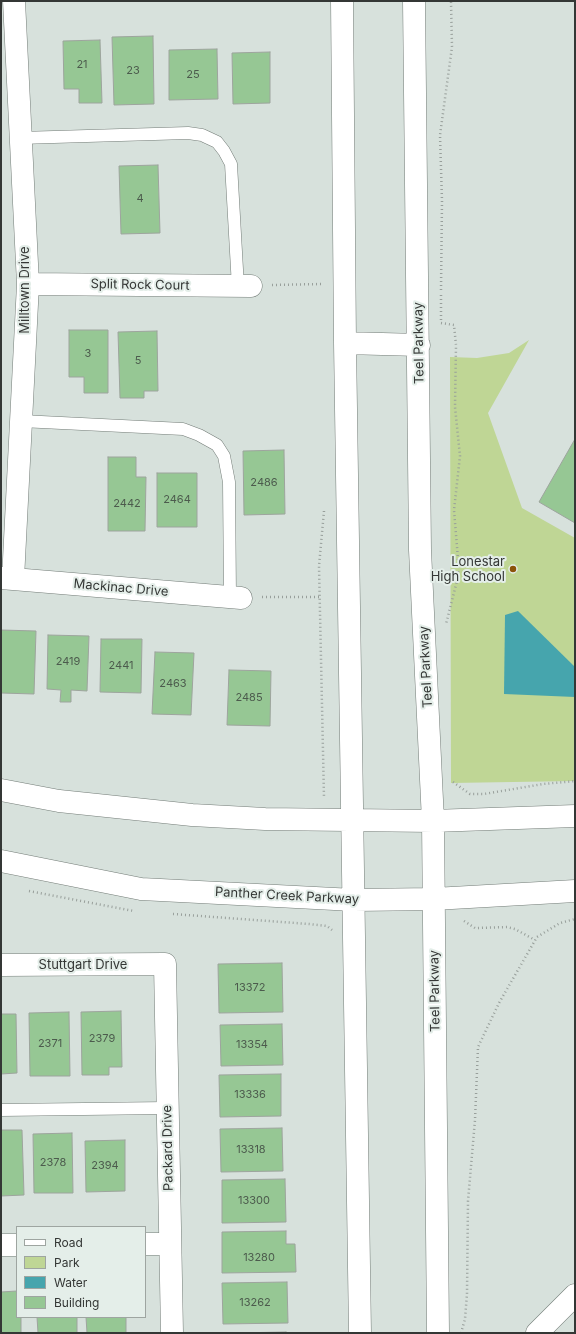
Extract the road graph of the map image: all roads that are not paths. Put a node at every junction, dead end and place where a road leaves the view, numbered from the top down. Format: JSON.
{"nodes":[{"id":1,"x":14,"y":1,"type":"edge"},
{"id":2,"x":342,"y":1,"type":"edge"},
{"id":3,"x":414,"y":1,"type":"edge"},
{"id":4,"x":20,"y":138,"type":"junction"},
{"id":5,"x":28,"y":284,"type":"junction"},
{"id":6,"x":244,"y":286,"type":"joint"},
{"id":7,"x":345,"y":343,"type":"junction"},
{"id":8,"x":419,"y":345,"type":"junction"},
{"id":9,"x":21,"y":421,"type":"junction"},
{"id":10,"x":7,"y":578,"type":"edge"},
{"id":11,"x":235,"y":597,"type":"joint"},
{"id":12,"x":1,"y":790,"type":"edge"},
{"id":13,"x":575,"y":816,"type":"edge"},
{"id":14,"x":352,"y":820,"type":"junction"},
{"id":15,"x":433,"y":821,"type":"junction"},
{"id":16,"x":1,"y":860,"type":"edge"},
{"id":17,"x":575,"y":891,"type":"edge"},
{"id":18,"x":434,"y":899,"type":"junction"},
{"id":19,"x":354,"y":900,"type":"junction"},
{"id":20,"x":165,"y":964,"type":"joint"},
{"id":21,"x":1,"y":965,"type":"edge"},
{"id":22,"x":167,"y":1108,"type":"junction"},
{"id":23,"x":1,"y":1110,"type":"edge"},
{"id":24,"x":146,"y":1244,"type":"edge"},
{"id":25,"x":170,"y":1244,"type":"junction"},
{"id":26,"x":1,"y":1245,"type":"edge"},
{"id":27,"x":16,"y":1245,"type":"edge"},
{"id":28,"x":575,"y":1295,"type":"edge"},
{"id":29,"x":172,"y":1333,"type":"edge"},
{"id":30,"x":360,"y":1333,"type":"edge"},
{"id":31,"x":438,"y":1333,"type":"edge"},
{"id":32,"x":537,"y":1333,"type":"edge"}],
"edges":[{"from":1,"to":4,"type":"main road","name":"Milltown Drive"},
{"from":2,"to":7,"type":"main road"},
{"from":3,"to":8,"type":"main road","name":"Teel Parkway"},
{"from":4,"to":5,"type":"main road","name":"Milltown Drive"},
{"from":4,"to":6,"type":"lane"},
{"from":5,"to":6,"type":"main road","name":"Split Rock Court"},
{"from":5,"to":9,"type":"main road","name":"Milltown Drive"},
{"from":7,"to":8,"type":"main road"},
{"from":7,"to":14,"type":"main road"},
{"from":8,"to":15,"type":"main road","name":"Teel Parkway"},
{"from":9,"to":10,"type":"main road","name":"Milltown Drive"},
{"from":9,"to":11,"type":"lane"},
{"from":10,"to":11,"type":"main road","name":"Mackinac Drive"},
{"from":12,"to":14,"type":"main road"},
{"from":13,"to":15,"type":"main road"},
{"from":14,"to":15,"type":"main road"},
{"from":14,"to":19,"type":"main road"},
{"from":15,"to":18,"type":"main road","name":"Teel Parkway"},
{"from":16,"to":19,"type":"main road","name":"Panther Creek Parkway"},
{"from":17,"to":18,"type":"main road","name":"Panther Creek Parkway"},
{"from":18,"to":19,"type":"main road","name":"Panther Creek Parkway"},
{"from":18,"to":31,"type":"main road","name":"Teel Parkway"},
{"from":19,"to":30,"type":"main road"},
{"from":20,"to":21,"type":"main road","name":"Stuttgart Drive"},
{"from":20,"to":22,"type":"main road","name":"Packard Drive"},
{"from":22,"to":23,"type":"lane"},
{"from":22,"to":25,"type":"main road","name":"Packard Drive"},
{"from":24,"to":25,"type":"main road"},
{"from":25,"to":29,"type":"main road","name":"Packard Drive"},
{"from":26,"to":27,"type":"main road"},
{"from":28,"to":32,"type":"main road"}]}
